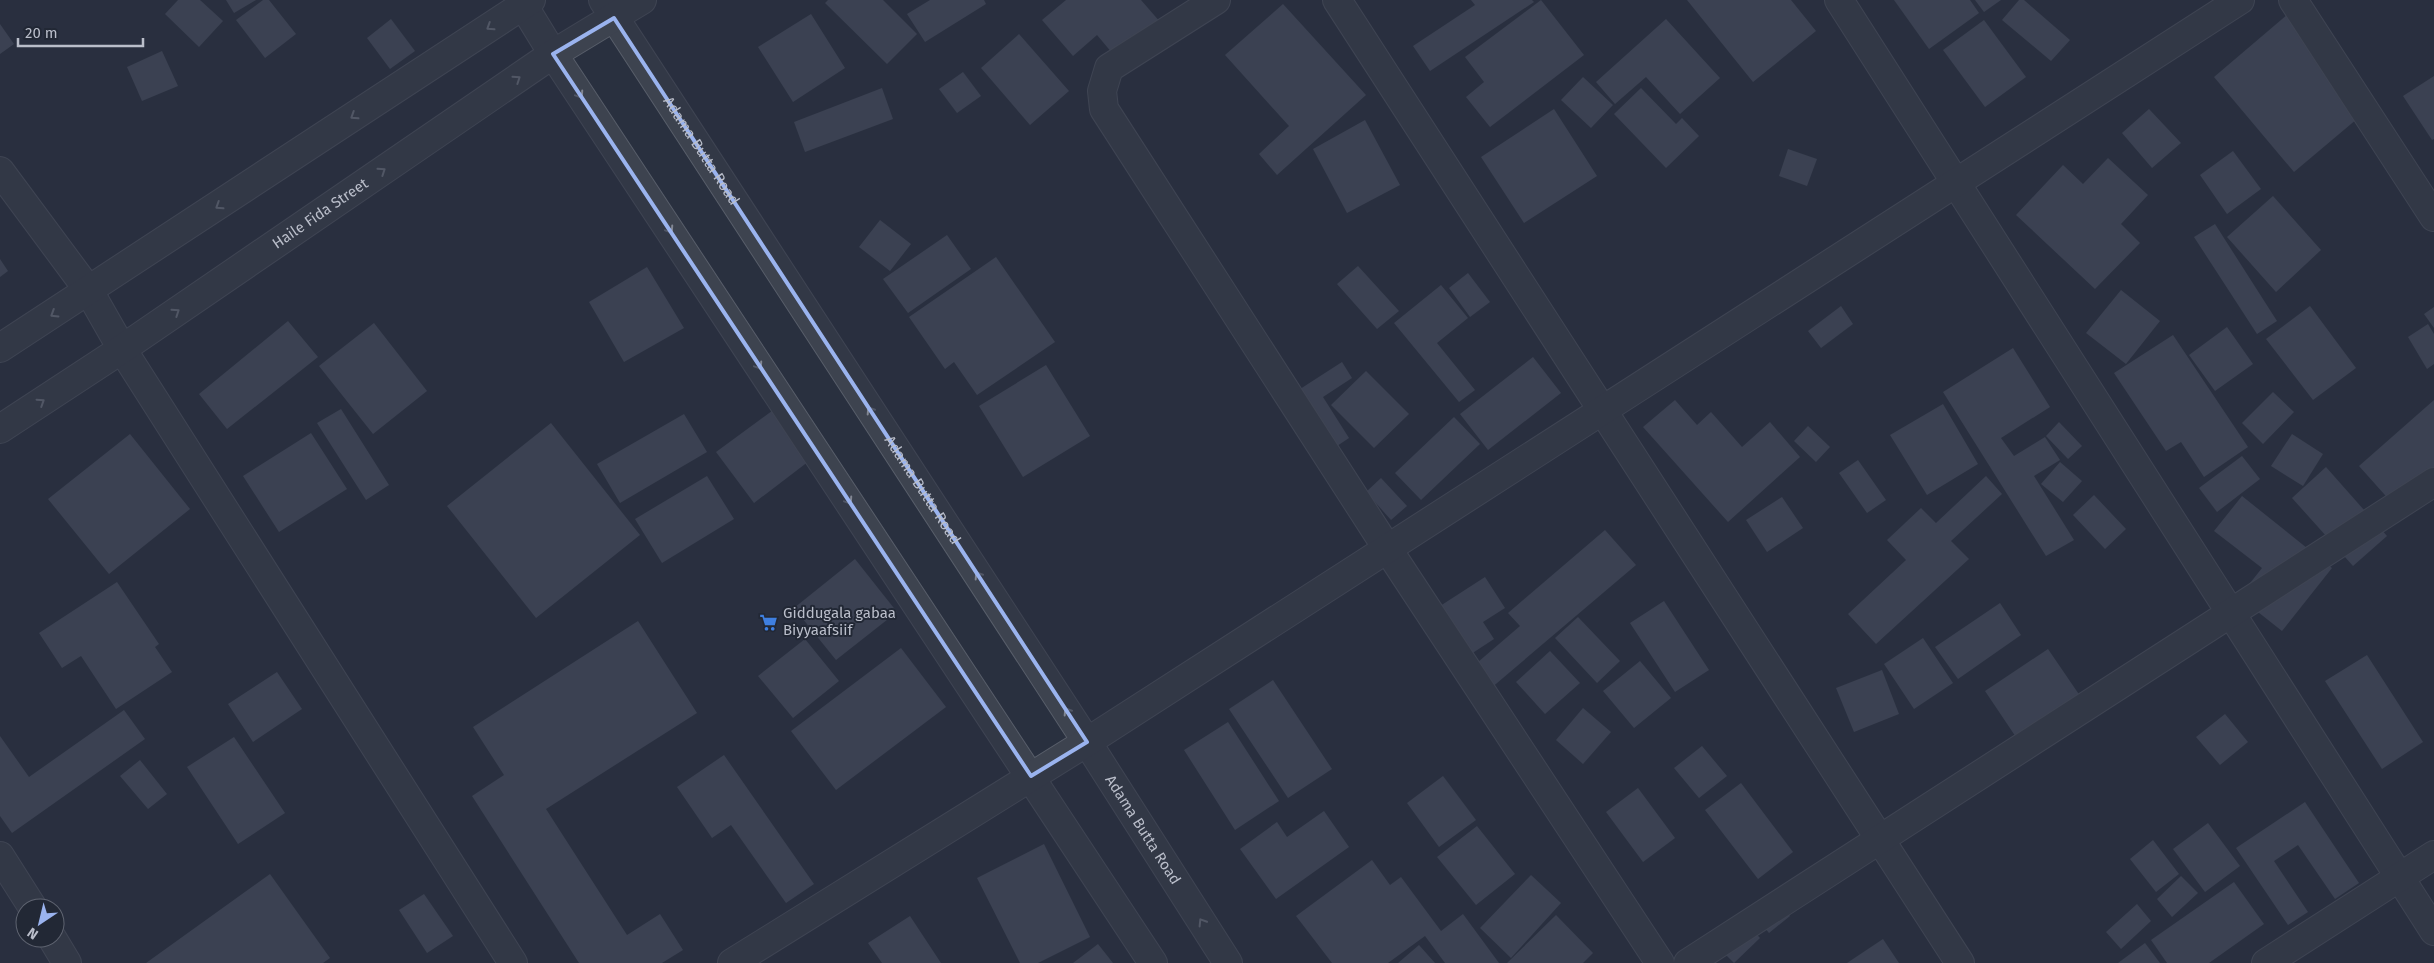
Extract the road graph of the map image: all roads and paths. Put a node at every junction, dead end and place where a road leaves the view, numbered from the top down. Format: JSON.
{"nodes":[{"id":1,"x":642,"y":0,"type":"edge"},
{"id":2,"x":1216,"y":0,"type":"edge"},
{"id":3,"x":1337,"y":0,"type":"edge"},
{"id":4,"x":1839,"y":0,"type":"edge"},
{"id":5,"x":2240,"y":0,"type":"edge"},
{"id":6,"x":2294,"y":0,"type":"edge"},
{"id":7,"x":525,"y":2,"type":"edge"},
{"id":8,"x":608,"y":9,"type":"edge"},
{"id":9,"x":553,"y":54,"type":"junction"},
{"id":10,"x":0,"y":171,"type":"edge"},
{"id":11,"x":1956,"y":183,"type":"junction"},
{"id":12,"x":2434,"y":217,"type":"edge"},
{"id":13,"x":89,"y":291,"type":"junction"},
{"id":14,"x":0,"y":348,"type":"edge"},
{"id":15,"x":122,"y":349,"type":"junction"},
{"id":16,"x":1602,"y":410,"type":"junction"},
{"id":17,"x":0,"y":429,"type":"edge"},
{"id":18,"x":2434,"y":482,"type":"edge"},
{"id":19,"x":1387,"y":548,"type":"junction"},
{"id":20,"x":2230,"y":613,"type":"junction"},
{"id":21,"x":1087,"y":742,"type":"junction"},
{"id":22,"x":1031,"y":776,"type":"junction"},
{"id":23,"x":1879,"y":839,"type":"junction"},
{"id":24,"x":2434,"y":855,"type":"edge"},
{"id":25,"x":0,"y":856,"type":"edge"},
{"id":26,"x":2400,"y":877,"type":"junction"},
{"id":27,"x":27,"y":898,"type":"edge"},
{"id":28,"x":2434,"y":932,"type":"edge"},
{"id":29,"x":58,"y":948,"type":"edge"},
{"id":30,"x":67,"y":963,"type":"edge"},
{"id":31,"x":513,"y":963,"type":"edge"},
{"id":32,"x":732,"y":963,"type":"edge"},
{"id":33,"x":1153,"y":963,"type":"edge"},
{"id":34,"x":1228,"y":963,"type":"edge"},
{"id":35,"x":1660,"y":963,"type":"edge"},
{"id":36,"x":1688,"y":963,"type":"edge"},
{"id":37,"x":1960,"y":963,"type":"edge"},
{"id":38,"x":2266,"y":963,"type":"edge"}],
"edges":[{"from":1,"to":8,"type":"street","name":"Haile Fida Street"},
{"from":2,"to":19,"type":"street"},
{"from":3,"to":16,"type":"street"},
{"from":4,"to":11,"type":"street"},
{"from":5,"to":11,"type":"street"},
{"from":6,"to":12,"type":"street"},
{"from":7,"to":9,"type":"street"},
{"from":7,"to":13,"type":"street","one_way":true},
{"from":8,"to":9,"type":"street","name":"Haile Fida Street"},
{"from":21,"to":8,"type":"street","name":"Adama Butta Road","one_way":true},
{"from":15,"to":9,"type":"street","name":"Haile Fida Street","one_way":true},
{"from":9,"to":22,"type":"street","one_way":true},
{"from":10,"to":13,"type":"street"},
{"from":11,"to":16,"type":"street"},
{"from":11,"to":20,"type":"street"},
{"from":13,"to":14,"type":"street","one_way":true},
{"from":13,"to":15,"type":"street"},
{"from":17,"to":15,"type":"street","name":"Haile Fida Street","one_way":true},
{"from":15,"to":31,"type":"street"},
{"from":16,"to":19,"type":"street"},
{"from":16,"to":23,"type":"street"},
{"from":18,"to":20,"type":"street"},
{"from":19,"to":21,"type":"street"},
{"from":19,"to":35,"type":"street"},
{"from":20,"to":23,"type":"street"},
{"from":20,"to":26,"type":"street"},
{"from":21,"to":22,"type":"street"},
{"from":34,"to":21,"type":"street","name":"Adama Butta Road","one_way":true},
{"from":22,"to":32,"type":"street"},
{"from":22,"to":33,"type":"street"},
{"from":23,"to":36,"type":"street"},
{"from":23,"to":37,"type":"street"},
{"from":24,"to":26,"type":"street"},
{"from":25,"to":27,"type":"street"},
{"from":26,"to":28,"type":"street"},
{"from":26,"to":38,"type":"street"},
{"from":29,"to":30,"type":"street"}]}
